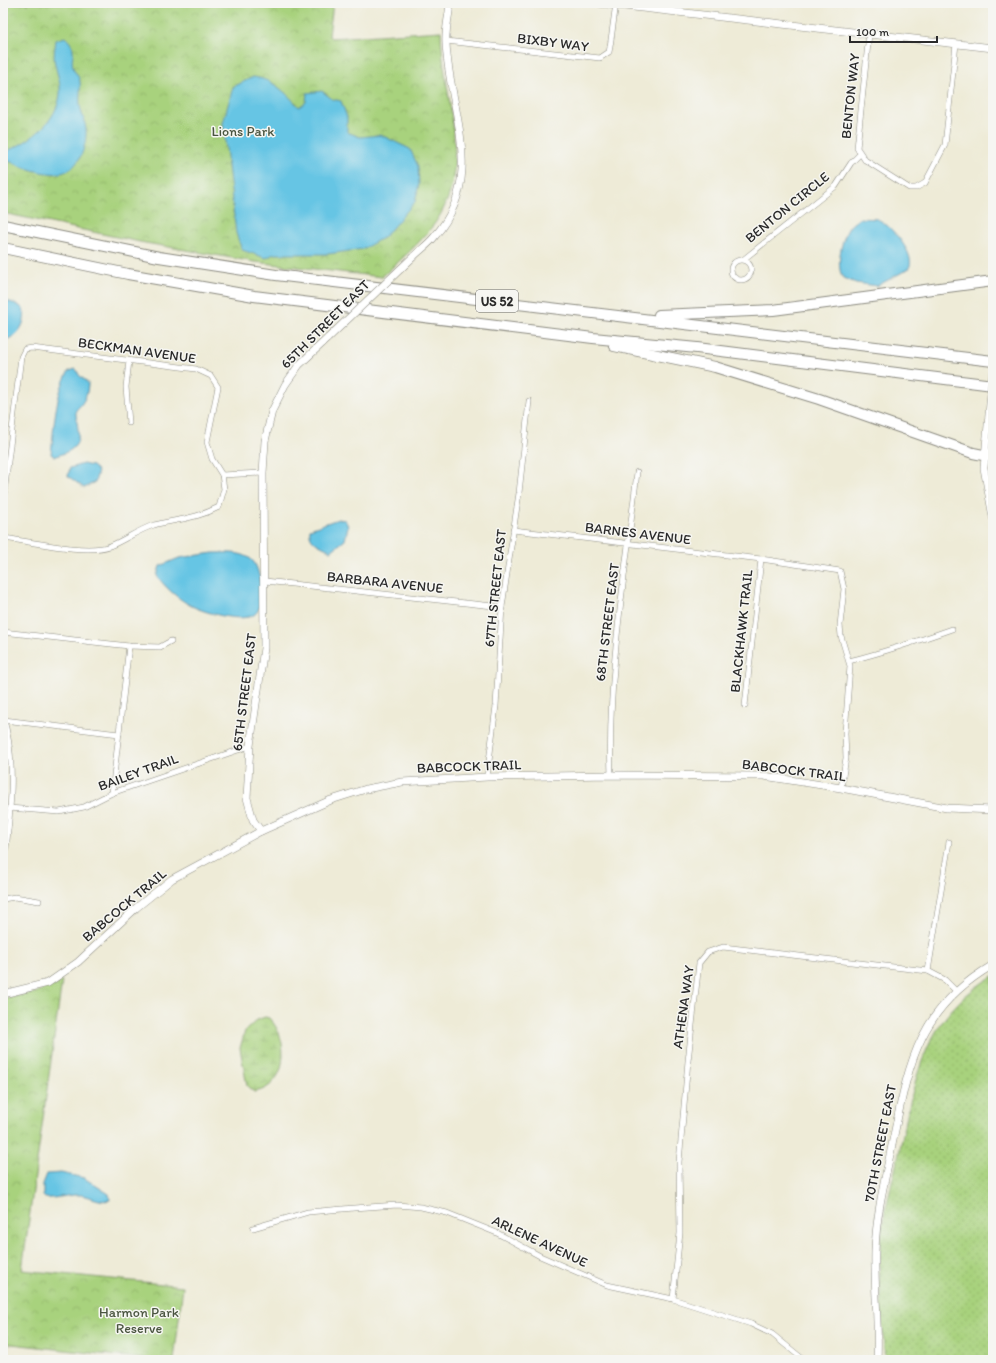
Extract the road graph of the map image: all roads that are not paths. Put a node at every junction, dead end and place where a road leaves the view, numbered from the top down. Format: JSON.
{"nodes":[{"id":1,"x":450,"y":3,"type":"edge"},
{"id":2,"x":598,"y":3,"type":"edge"},
{"id":3,"x":616,"y":4,"type":"edge"},
{"id":4,"x":869,"y":34,"type":"junction"},
{"id":5,"x":446,"y":42,"type":"junction"},
{"id":6,"x":956,"y":44,"type":"junction"},
{"id":7,"x":993,"y":48,"type":"edge"},
{"id":8,"x":860,"y":154,"type":"junction"},
{"id":9,"x":3,"y":225,"type":"edge"},
{"id":10,"x":3,"y":248,"type":"edge"},
{"id":11,"x":744,"y":259,"type":"dead end"},
{"id":12,"x":993,"y":281,"type":"edge"},
{"id":13,"x":619,"y":315,"type":"junction"},
{"id":14,"x":594,"y":338,"type":"junction"},
{"id":15,"x":129,"y":361,"type":"junction"},
{"id":16,"x":993,"y":361,"type":"edge"},
{"id":17,"x":993,"y":373,"type":"edge"},
{"id":18,"x":993,"y":385,"type":"edge"},
{"id":19,"x":529,"y":402,"type":"dead end"},
{"id":20,"x":129,"y":423,"type":"dead end"},
{"id":21,"x":989,"y":457,"type":"edge"},
{"id":22,"x":637,"y":472,"type":"dead end"},
{"id":23,"x":263,"y":473,"type":"junction"},
{"id":24,"x":222,"y":475,"type":"junction"},
{"id":25,"x":3,"y":502,"type":"edge"},
{"id":26,"x":993,"y":517,"type":"edge"},
{"id":27,"x":513,"y":530,"type":"junction"},
{"id":28,"x":3,"y":538,"type":"edge"},
{"id":29,"x":629,"y":544,"type":"junction"},
{"id":30,"x":761,"y":559,"type":"junction"},
{"id":31,"x":265,"y":581,"type":"junction"},
{"id":32,"x":502,"y":607,"type":"junction"},
{"id":33,"x":952,"y":629,"type":"dead end"},
{"id":34,"x":3,"y":632,"type":"edge"},
{"id":35,"x":171,"y":641,"type":"dead end"},
{"id":36,"x":129,"y":646,"type":"junction"},
{"id":37,"x":849,"y":660,"type":"junction"},
{"id":38,"x":745,"y":706,"type":"dead end"},
{"id":39,"x":4,"y":718,"type":"edge"},
{"id":40,"x":119,"y":734,"type":"junction"},
{"id":41,"x":250,"y":746,"type":"junction"},
{"id":42,"x":610,"y":775,"type":"junction"},
{"id":43,"x":487,"y":777,"type":"junction"},
{"id":44,"x":841,"y":788,"type":"junction"},
{"id":45,"x":112,"y":792,"type":"junction"},
{"id":46,"x":9,"y":808,"type":"junction"},
{"id":47,"x":993,"y":810,"type":"edge"},
{"id":48,"x":261,"y":831,"type":"junction"},
{"id":49,"x":949,"y":842,"type":"dead end"},
{"id":50,"x":3,"y":877,"type":"edge"},
{"id":51,"x":3,"y":899,"type":"edge"},
{"id":52,"x":39,"y":901,"type":"dead end"},
{"id":53,"x":993,"y":965,"type":"edge"},
{"id":54,"x":928,"y":971,"type":"junction"},
{"id":55,"x":956,"y":990,"type":"junction"},
{"id":56,"x":3,"y":994,"type":"edge"},
{"id":57,"x":253,"y":1228,"type":"dead end"},
{"id":58,"x":672,"y":1299,"type":"junction"},
{"id":59,"x":804,"y":1360,"type":"edge"},
{"id":60,"x":877,"y":1360,"type":"edge"}],
"edges":[{"from":1,"to":5,"type":"street","name":"65TH STREET EAST"},
{"from":2,"to":3,"type":"street"},
{"from":3,"to":4,"type":"street"},
{"from":3,"to":5,"type":"street","name":"BIXBY WAY"},
{"from":4,"to":6,"type":"street"},
{"from":4,"to":8,"type":"street","name":"BENTON WAY"},
{"from":5,"to":23,"type":"street","name":"65TH STREET EAST","bridge":true},
{"from":6,"to":7,"type":"street"},
{"from":6,"to":8,"type":"street","name":"BENTON WAY"},
{"from":8,"to":11,"type":"street","name":"BENTON CIRCLE"},
{"from":9,"to":13,"type":"highway","number":"US 52"},
{"from":10,"to":14,"type":"highway","number":"US 52"},
{"from":12,"to":13,"type":"highway"},
{"from":13,"to":16,"type":"highway","number":"US 52"},
{"from":14,"to":18,"type":"highway","number":"US 52"},
{"from":14,"to":21,"type":"highway"},
{"from":15,"to":20,"type":"street"},
{"from":15,"to":24,"type":"street","name":"BECKMAN AVENUE"},
{"from":15,"to":25,"type":"street","name":"BECKMAN AVENUE"},
{"from":17,"to":21,"type":"street","bridge":true},
{"from":19,"to":27,"type":"street","name":"67TH STREET EAST"},
{"from":21,"to":26,"type":"street"},
{"from":22,"to":29,"type":"street","name":"68TH STREET EAST"},
{"from":23,"to":24,"type":"street"},
{"from":23,"to":31,"type":"street","name":"65TH STREET EAST"},
{"from":24,"to":28,"type":"street"},
{"from":27,"to":29,"type":"street","name":"BARNES AVENUE"},
{"from":27,"to":32,"type":"street","name":"67TH STREET EAST"},
{"from":29,"to":30,"type":"street","name":"BARNES AVENUE"},
{"from":29,"to":42,"type":"street","name":"68TH STREET EAST"},
{"from":30,"to":37,"type":"street","name":"BARNES AVENUE"},
{"from":30,"to":38,"type":"street","name":"BLACKHAWK TRAIL"},
{"from":31,"to":32,"type":"street","name":"BARBARA AVENUE"},
{"from":31,"to":41,"type":"street","name":"65TH STREET EAST"},
{"from":32,"to":43,"type":"street","name":"67TH STREET EAST"},
{"from":33,"to":37,"type":"street"},
{"from":34,"to":36,"type":"street"},
{"from":35,"to":36,"type":"street"},
{"from":36,"to":40,"type":"street"},
{"from":37,"to":44,"type":"street"},
{"from":39,"to":40,"type":"street"},
{"from":39,"to":46,"type":"street"},
{"from":40,"to":45,"type":"street"},
{"from":41,"to":45,"type":"street","name":"BAILEY TRAIL"},
{"from":41,"to":48,"type":"street","name":"65TH STREET EAST"},
{"from":42,"to":43,"type":"street","name":"BABCOCK TRAIL"},
{"from":42,"to":44,"type":"street","name":"BABCOCK TRAIL"},
{"from":43,"to":48,"type":"street","name":"BABCOCK TRAIL"},
{"from":44,"to":47,"type":"street","name":"BABCOCK TRAIL"},
{"from":45,"to":46,"type":"street","name":"BAILEY TRAIL"},
{"from":46,"to":50,"type":"street"},
{"from":48,"to":56,"type":"street","name":"BABCOCK TRAIL"},
{"from":49,"to":54,"type":"street"},
{"from":51,"to":52,"type":"street"},
{"from":53,"to":55,"type":"street","name":"70TH STREET EAST"},
{"from":54,"to":55,"type":"street","name":"ATHENA WAY"},
{"from":54,"to":58,"type":"street","name":"ATHENA WAY"},
{"from":55,"to":60,"type":"street","name":"70TH STREET EAST"},
{"from":57,"to":58,"type":"street","name":"ARLENE AVENUE"},
{"from":58,"to":59,"type":"street","name":"ARLENE AVENUE"}]}
